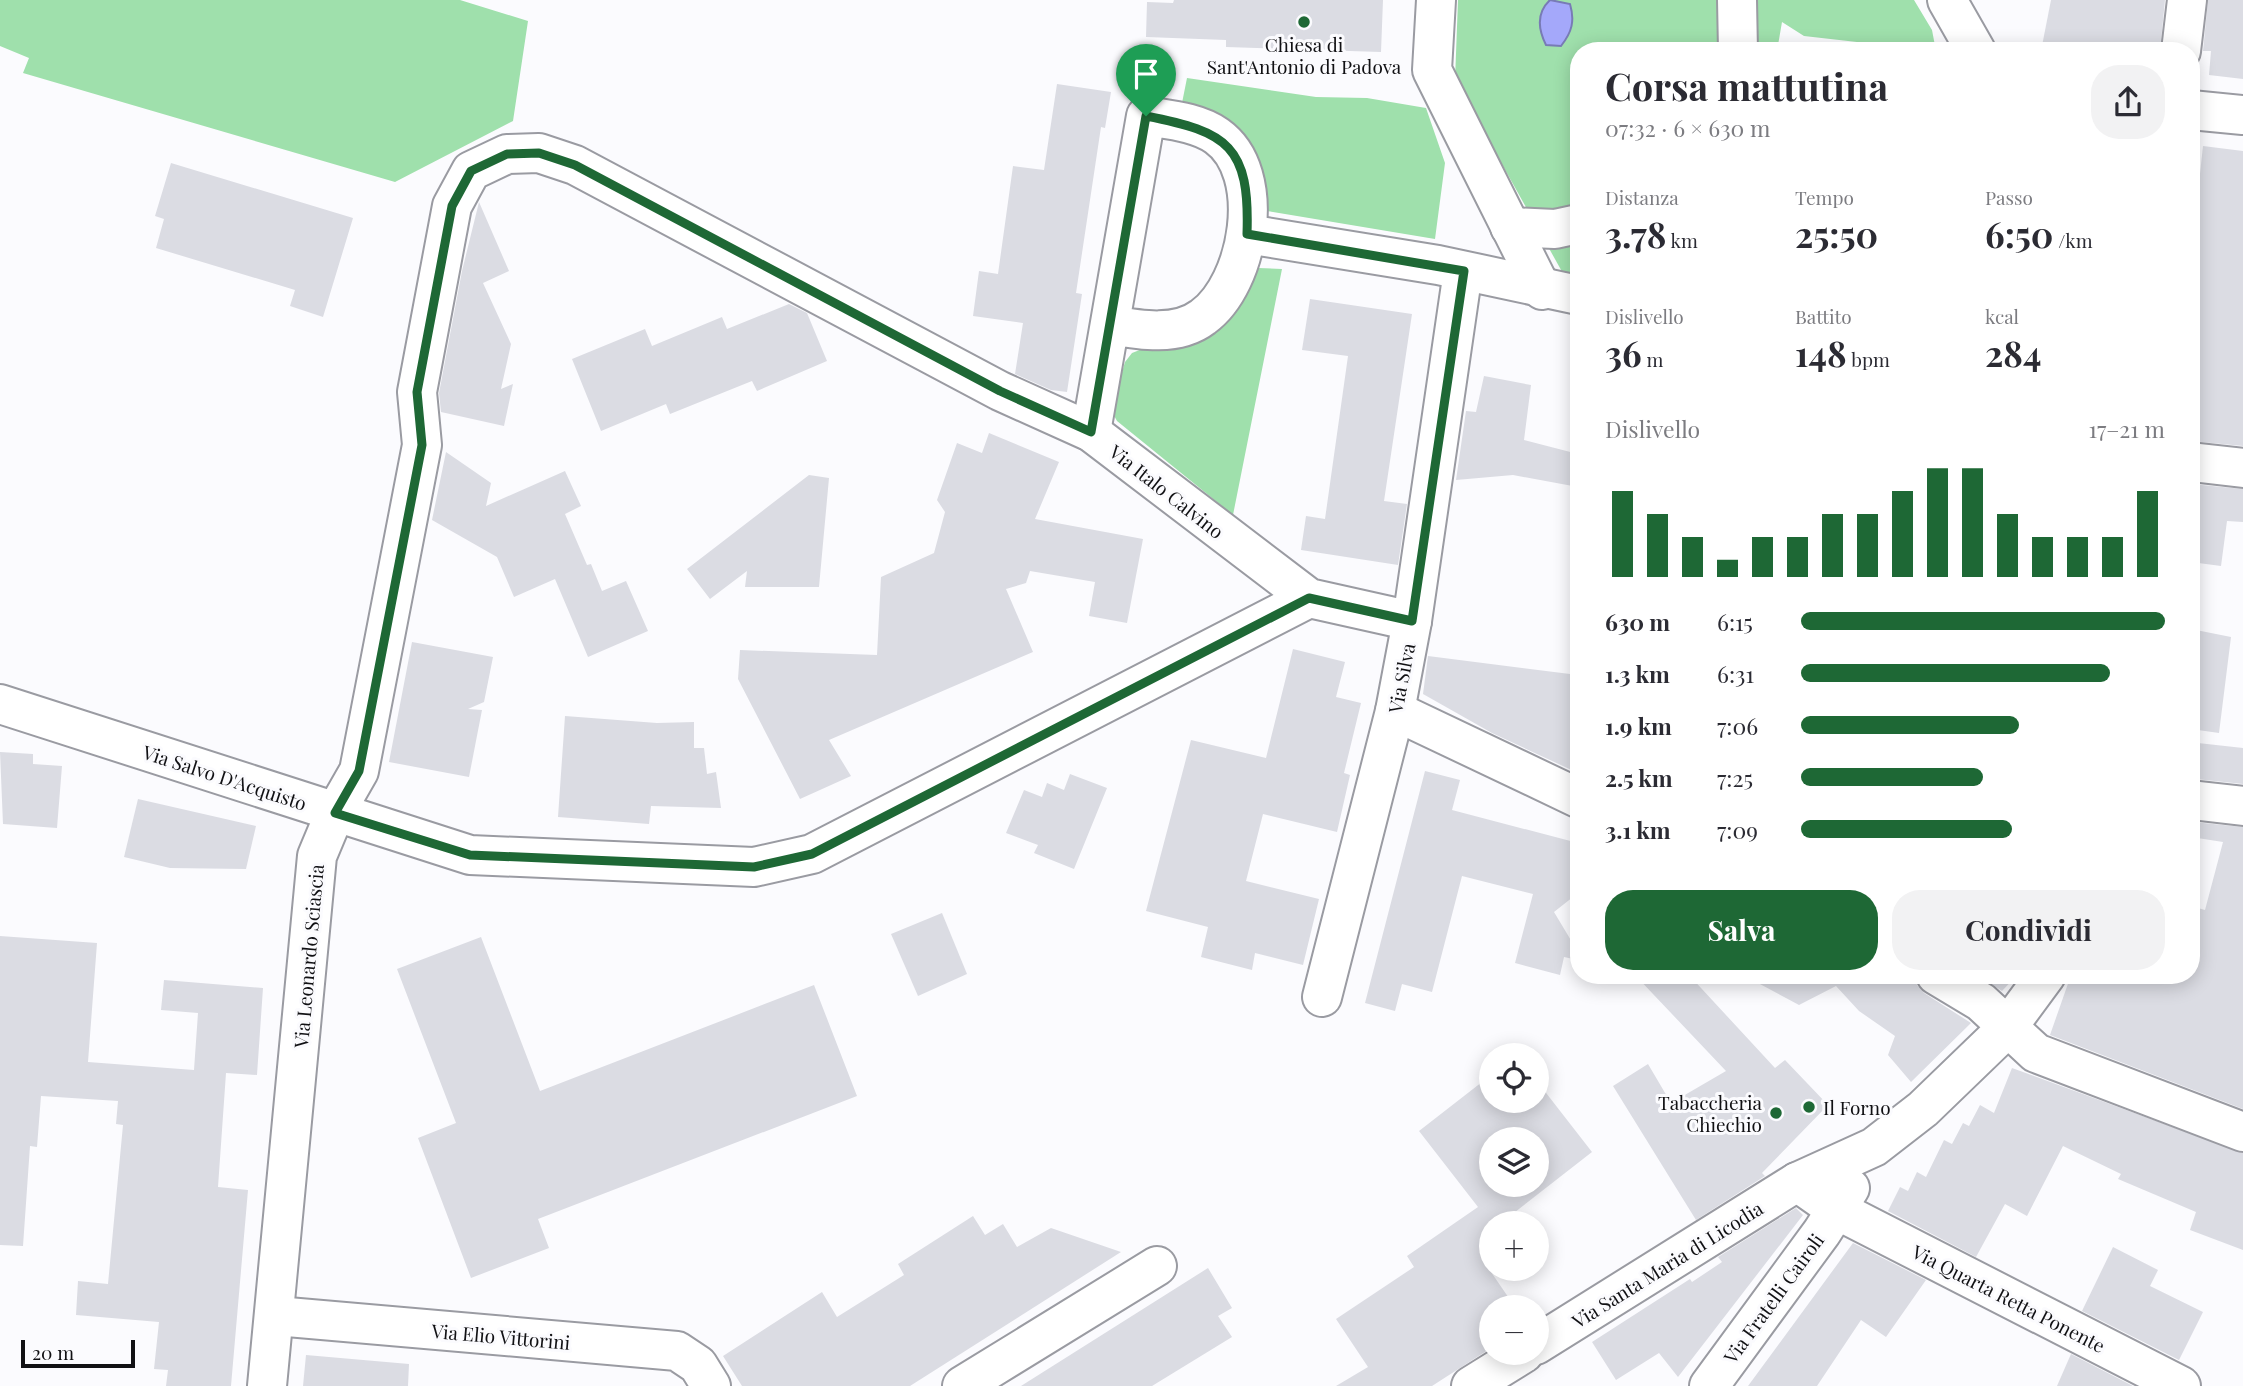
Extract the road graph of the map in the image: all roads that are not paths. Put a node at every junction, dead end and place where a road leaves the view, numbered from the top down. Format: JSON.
{"nodes":[{"id":1,"x":1436,"y":0,"type":"edge"},
{"id":2,"x":1737,"y":0,"type":"edge"},
{"id":3,"x":1947,"y":0,"type":"edge"},
{"id":4,"x":2187,"y":0,"type":"edge"},
{"id":5,"x":1738,"y":42,"type":"edge"},
{"id":6,"x":1971,"y":42,"type":"edge"},
{"id":7,"x":2182,"y":42,"type":"edge"},
{"id":8,"x":2200,"y":111,"type":"edge"},
{"id":9,"x":2243,"y":116,"type":"edge"},
{"id":10,"x":471,"y":171,"type":"joint"},
{"id":11,"x":1570,"y":226,"type":"edge"},
{"id":12,"x":1510,"y":227,"type":"junction"},
{"id":13,"x":1247,"y":234,"type":"junction"},
{"id":14,"x":1464,"y":271,"type":"junction"},
{"id":15,"x":1560,"y":293,"type":"edge"},
{"id":16,"x":1110,"y":325,"type":"junction"},
{"id":17,"x":1091,"y":432,"type":"junction"},
{"id":18,"x":2200,"y":463,"type":"edge"},
{"id":19,"x":2243,"y":468,"type":"edge"},
{"id":20,"x":1309,"y":598,"type":"junction"},
{"id":21,"x":1412,"y":621,"type":"junction"},
{"id":22,"x":0,"y":704,"type":"edge"},
{"id":23,"x":1395,"y":712,"type":"junction"},
{"id":24,"x":1570,"y":794,"type":"edge"},
{"id":25,"x":2200,"y":801,"type":"edge"},
{"id":26,"x":2243,"y":806,"type":"edge"},
{"id":27,"x":335,"y":813,"type":"junction"},
{"id":28,"x":1951,"y":984,"type":"edge"},
{"id":29,"x":2039,"y":984,"type":"edge"},
{"id":30,"x":1322,"y":997,"type":"dead end"},
{"id":31,"x":2007,"y":1028,"type":"junction"},
{"id":32,"x":2243,"y":1132,"type":"edge"},
{"id":33,"x":1874,"y":1147,"type":"junction"},
{"id":34,"x":1797,"y":1182,"type":"junction"},
{"id":35,"x":1837,"y":1210,"type":"junction"},
{"id":36,"x":1157,"y":1266,"type":"dead end"},
{"id":37,"x":276,"y":1316,"type":"junction"},
{"id":38,"x":1549,"y":1337,"type":"edge"},
{"id":39,"x":1505,"y":1365,"type":"edge"},
{"id":40,"x":267,"y":1386,"type":"edge"},
{"id":41,"x":711,"y":1386,"type":"edge"},
{"id":42,"x":962,"y":1386,"type":"edge"},
{"id":43,"x":1471,"y":1386,"type":"edge"},
{"id":44,"x":1709,"y":1386,"type":"edge"},
{"id":45,"x":2181,"y":1386,"type":"edge"}],
"edges":[{"from":1,"to":12,"type":"street"},
{"from":2,"to":5,"type":"street"},
{"from":3,"to":6,"type":"street"},
{"from":4,"to":7,"type":"street"},
{"from":8,"to":9,"type":"street"},
{"from":10,"to":17,"type":"street","name":"Via Italo Calvino"},
{"from":10,"to":27,"type":"street","name":"Via Leonardo Sciascia"},
{"from":11,"to":12,"type":"street"},
{"from":12,"to":15,"type":"street"},
{"from":13,"to":14,"type":"street"},
{"from":13,"to":16,"type":"street"},
{"from":13,"to":16,"type":"street"},
{"from":14,"to":15,"type":"street"},
{"from":14,"to":21,"type":"street","name":"Via Silva"},
{"from":16,"to":17,"type":"street"},
{"from":17,"to":20,"type":"street","name":"Via Italo Calvino"},
{"from":18,"to":19,"type":"street"},
{"from":20,"to":21,"type":"street","name":"Via Italo Calvino"},
{"from":20,"to":27,"type":"street","name":"Via Salvo D'Acquisto"},
{"from":21,"to":23,"type":"street","name":"Via Silva"},
{"from":22,"to":27,"type":"street","name":"Via Salvo D'Acquisto"},
{"from":23,"to":24,"type":"street"},
{"from":23,"to":30,"type":"street","name":"Via Silva"},
{"from":25,"to":26,"type":"street"},
{"from":27,"to":37,"type":"street","name":"Via Leonardo Sciascia"},
{"from":28,"to":31,"type":"street"},
{"from":29,"to":31,"type":"street"},
{"from":31,"to":32,"type":"street"},
{"from":31,"to":33,"type":"street"},
{"from":33,"to":34,"type":"street","name":"Via Santa Maria di Licodia"},
{"from":33,"to":35,"type":"street","name":"Via Fratelli Cairoli"},
{"from":34,"to":35,"type":"street","name":"Via Quarta Retta Ponente"},
{"from":34,"to":38,"type":"street","name":"Via Santa Maria di Licodia"},
{"from":35,"to":44,"type":"street","name":"Via Fratelli Cairoli"},
{"from":35,"to":45,"type":"street","name":"Via Quarta Retta Ponente"},
{"from":36,"to":42,"type":"street"},
{"from":37,"to":40,"type":"street","name":"Via Leonardo Sciascia"},
{"from":37,"to":41,"type":"street","name":"Via Elio Vittorini"},
{"from":39,"to":43,"type":"street"}]}
